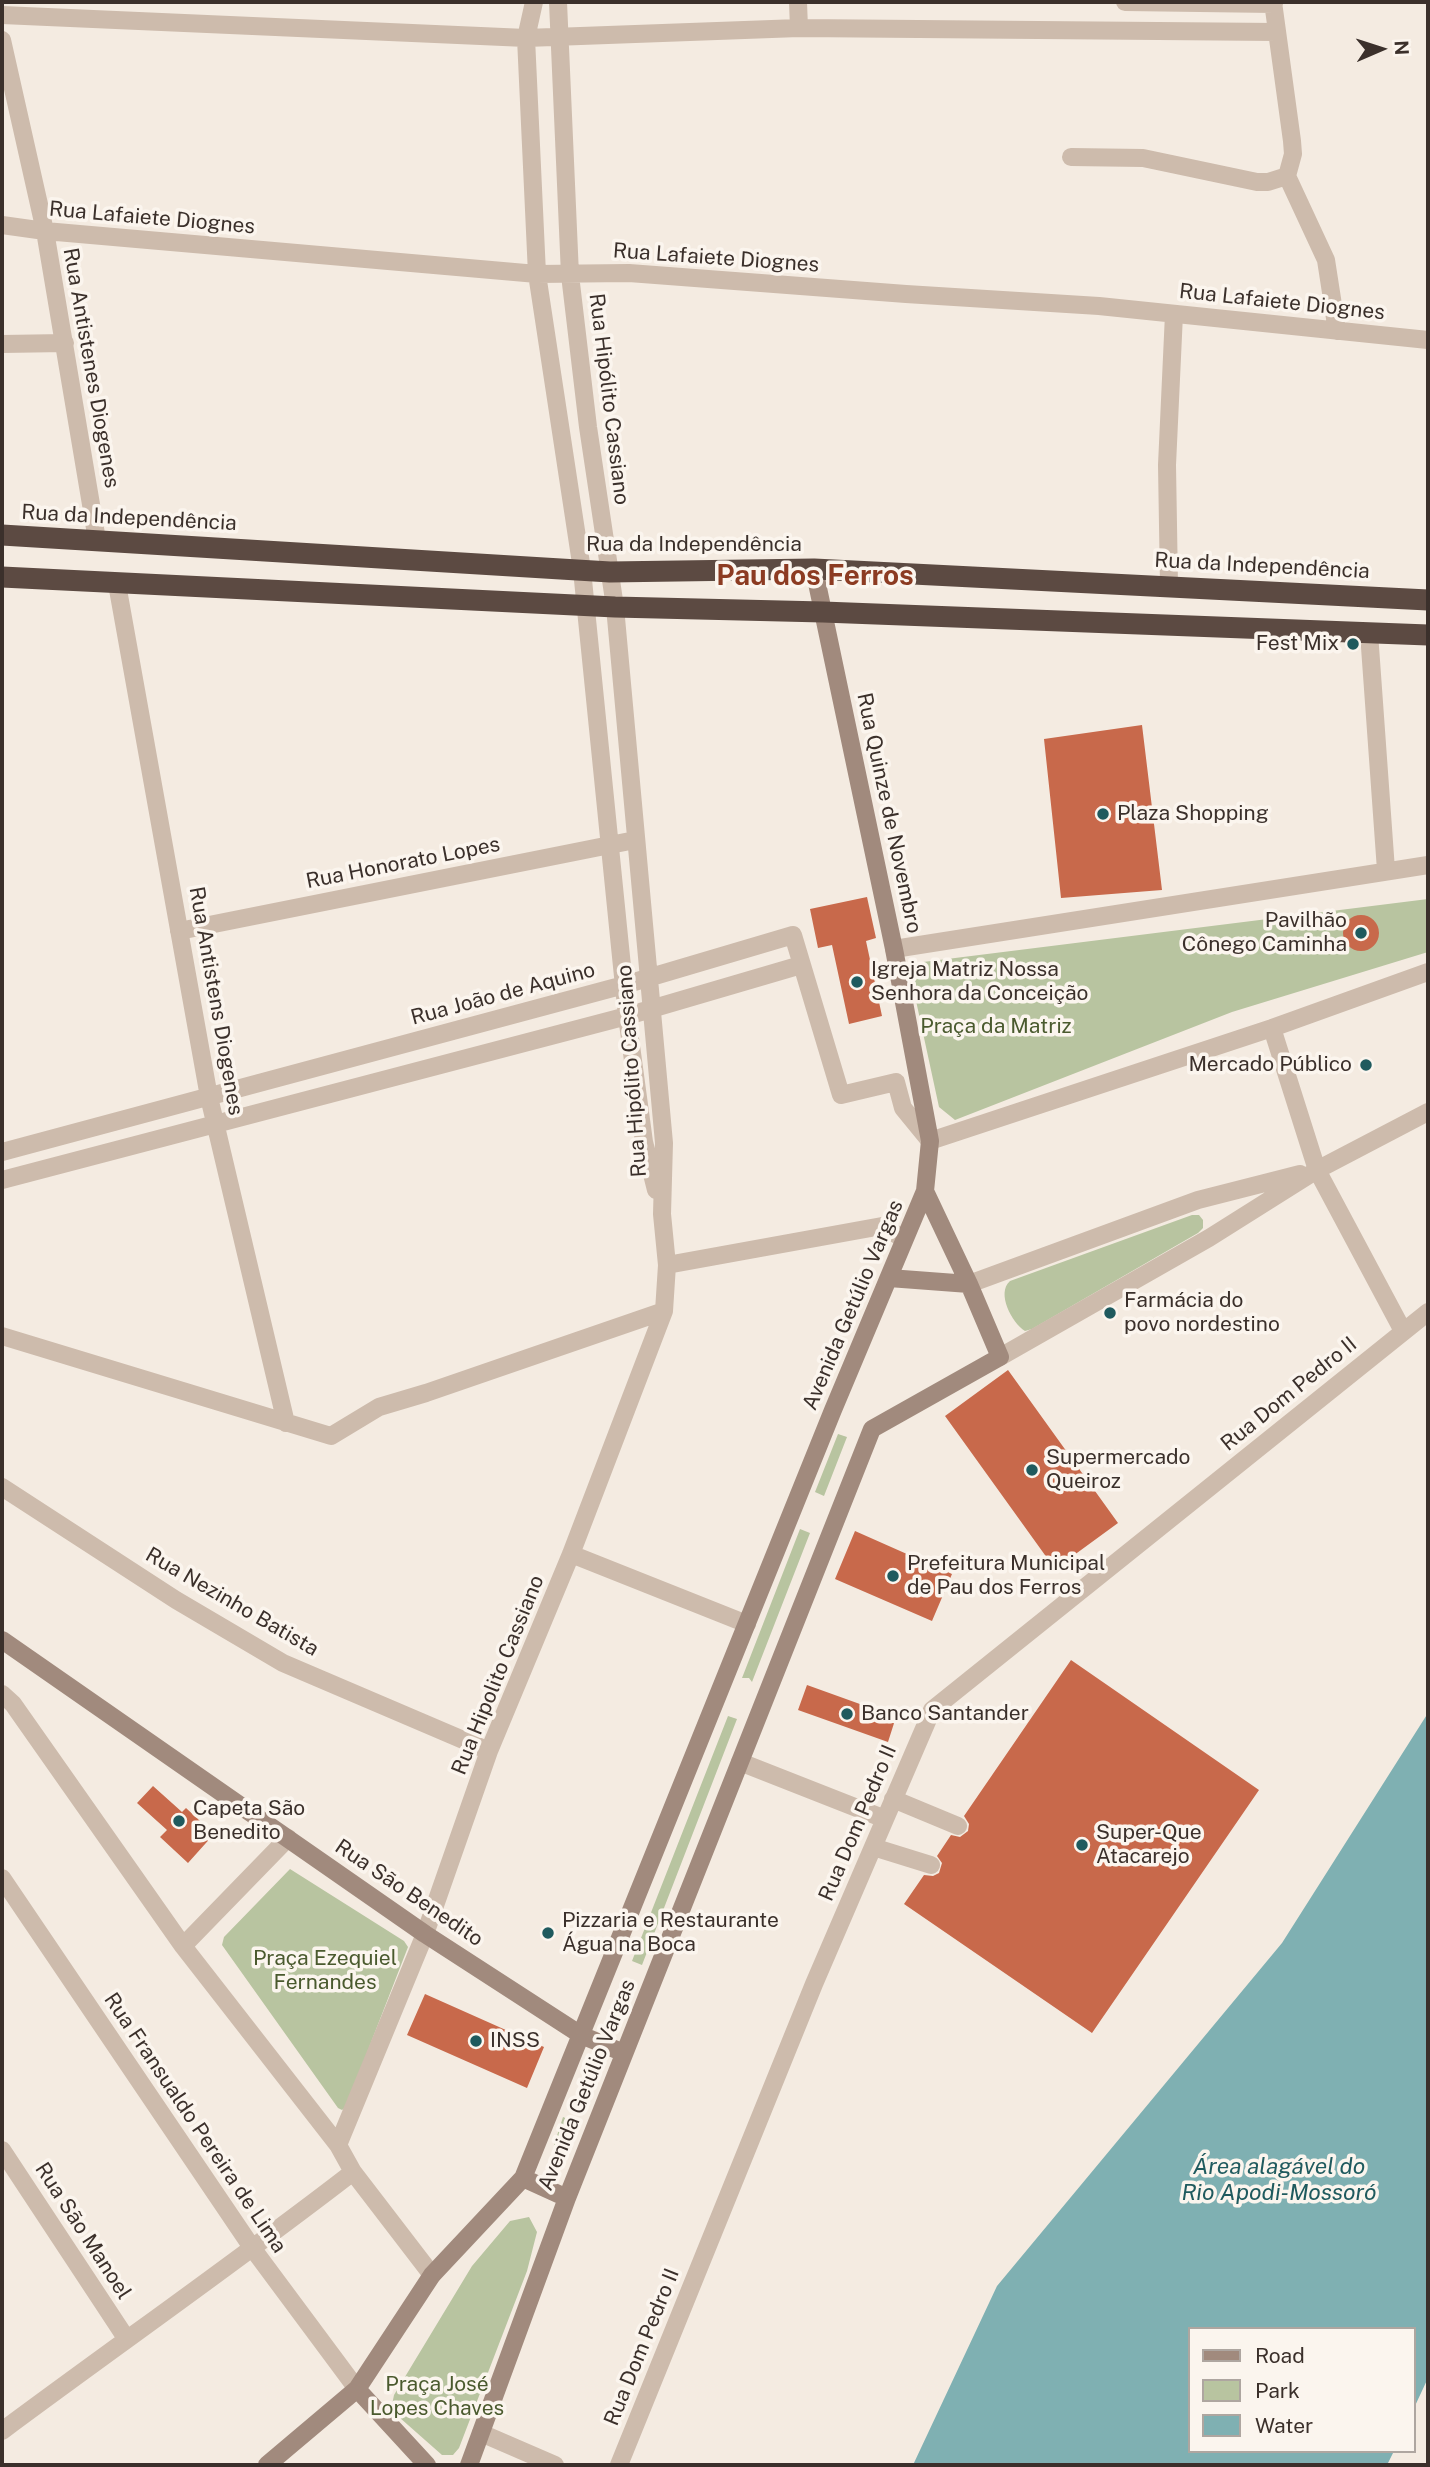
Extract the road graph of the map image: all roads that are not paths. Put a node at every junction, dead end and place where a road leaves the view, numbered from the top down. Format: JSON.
{"nodes":[{"id":1,"x":534,"y":2,"type":"edge"},
{"id":2,"x":558,"y":2,"type":"edge"},
{"id":3,"x":798,"y":2,"type":"edge"},
{"id":4,"x":1125,"y":2,"type":"edge"},
{"id":5,"x":1158,"y":2,"type":"edge"},
{"id":6,"x":1273,"y":3,"type":"edge"},
{"id":7,"x":2,"y":15,"type":"edge"},
{"id":8,"x":799,"y":28,"type":"junction"},
{"id":9,"x":1158,"y":31,"type":"junction"},
{"id":10,"x":1277,"y":32,"type":"junction"},
{"id":11,"x":561,"y":35,"type":"junction"},
{"id":12,"x":526,"y":38,"type":"junction"},
{"id":13,"x":2,"y":40,"type":"edge"},
{"id":14,"x":1071,"y":157,"type":"dead end"},
{"id":15,"x":1287,"y":176,"type":"junction"},
{"id":16,"x":2,"y":225,"type":"edge"},
{"id":17,"x":45,"y":231,"type":"junction"},
{"id":18,"x":537,"y":274,"type":"junction"},
{"id":19,"x":570,"y":275,"type":"junction"},
{"id":20,"x":1174,"y":314,"type":"junction"},
{"id":21,"x":1337,"y":331,"type":"junction"},
{"id":22,"x":1428,"y":340,"type":"edge"},
{"id":23,"x":2,"y":344,"type":"edge"},
{"id":24,"x":65,"y":344,"type":"junction"},
{"id":25,"x":2,"y":536,"type":"edge"},
{"id":26,"x":97,"y":540,"type":"junction"},
{"id":27,"x":814,"y":569,"type":"junction"},
{"id":28,"x":582,"y":570,"type":"junction"},
{"id":29,"x":610,"y":572,"type":"junction"},
{"id":30,"x":2,"y":577,"type":"edge"},
{"id":31,"x":117,"y":583,"type":"junction"},
{"id":32,"x":1169,"y":585,"type":"junction"},
{"id":33,"x":1428,"y":600,"type":"edge"},
{"id":34,"x":586,"y":606,"type":"junction"},
{"id":35,"x":615,"y":607,"type":"junction"},
{"id":36,"x":823,"y":612,"type":"junction"},
{"id":37,"x":1369,"y":634,"type":"junction"},
{"id":38,"x":1428,"y":635,"type":"edge"},
{"id":39,"x":635,"y":839,"type":"junction"},
{"id":40,"x":608,"y":845,"type":"junction"},
{"id":41,"x":1428,"y":865,"type":"edge"},
{"id":42,"x":1386,"y":870,"type":"junction"},
{"id":43,"x":180,"y":931,"type":"junction"},
{"id":44,"x":894,"y":949,"type":"junction"},
{"id":45,"x":802,"y":965,"type":"junction"},
{"id":46,"x":1428,"y":972,"type":"edge"},
{"id":47,"x":649,"y":978,"type":"junction"},
{"id":48,"x":624,"y":985,"type":"junction"},
{"id":49,"x":652,"y":1007,"type":"junction"},
{"id":50,"x":627,"y":1016,"type":"junction"},
{"id":51,"x":1272,"y":1028,"type":"junction"},
{"id":52,"x":209,"y":1097,"type":"junction"},
{"id":53,"x":1428,"y":1112,"type":"edge"},
{"id":54,"x":215,"y":1124,"type":"junction"},
{"id":55,"x":930,"y":1141,"type":"junction"},
{"id":56,"x":2,"y":1152,"type":"edge"},
{"id":57,"x":1317,"y":1170,"type":"junction"},
{"id":58,"x":2,"y":1180,"type":"edge"},
{"id":59,"x":925,"y":1191,"type":"junction"},
{"id":60,"x":662,"y":1214,"type":"junction"},
{"id":61,"x":904,"y":1239,"type":"junction"},
{"id":62,"x":667,"y":1265,"type":"junction"},
{"id":63,"x":888,"y":1278,"type":"junction"},
{"id":64,"x":969,"y":1283,"type":"junction"},
{"id":65,"x":664,"y":1311,"type":"junction"},
{"id":66,"x":1428,"y":1312,"type":"edge"},
{"id":67,"x":1403,"y":1331,"type":"junction"},
{"id":68,"x":2,"y":1336,"type":"edge"},
{"id":69,"x":1000,"y":1357,"type":"junction"},
{"id":70,"x":286,"y":1423,"type":"junction"},
{"id":71,"x":2,"y":1487,"type":"edge"},
{"id":72,"x":570,"y":1555,"type":"junction"},
{"id":73,"x":747,"y":1624,"type":"junction"},
{"id":74,"x":2,"y":1640,"type":"edge"},
{"id":75,"x":6,"y":1703,"type":"edge"},
{"id":76,"x":489,"y":1751,"type":"junction"},
{"id":77,"x":740,"y":1762,"type":"junction"},
{"id":78,"x":893,"y":1799,"type":"junction"},
{"id":79,"x":885,"y":1819,"type":"junction"},
{"id":80,"x":958,"y":1826,"type":"dead end"},
{"id":81,"x":288,"y":1838,"type":"junction"},
{"id":82,"x":873,"y":1847,"type":"junction"},
{"id":83,"x":931,"y":1865,"type":"dead end"},
{"id":84,"x":2,"y":1878,"type":"edge"},
{"id":85,"x":425,"y":1934,"type":"junction"},
{"id":86,"x":183,"y":1945,"type":"junction"},
{"id":87,"x":581,"y":2035,"type":"junction"},
{"id":88,"x":624,"y":2053,"type":"junction"},
{"id":89,"x":338,"y":2146,"type":"junction"},
{"id":90,"x":2,"y":2150,"type":"edge"},
{"id":91,"x":353,"y":2172,"type":"junction"},
{"id":92,"x":523,"y":2178,"type":"junction"},
{"id":93,"x":567,"y":2198,"type":"junction"},
{"id":94,"x":253,"y":2249,"type":"junction"},
{"id":95,"x":432,"y":2275,"type":"junction"},
{"id":96,"x":126,"y":2338,"type":"junction"},
{"id":97,"x":357,"y":2389,"type":"junction"},
{"id":98,"x":2,"y":2430,"type":"edge"},
{"id":99,"x":481,"y":2434,"type":"junction"},
{"id":100,"x":267,"y":2465,"type":"edge"},
{"id":101,"x":427,"y":2465,"type":"edge"},
{"id":102,"x":469,"y":2465,"type":"edge"},
{"id":103,"x":555,"y":2465,"type":"edge"},
{"id":104,"x":620,"y":2465,"type":"edge"}],
"edges":[{"from":1,"to":12,"type":"street","name":"Rua Hipólito Cassiano"},
{"from":2,"to":11,"type":"street","name":"Rua Hipólito Cassiano"},
{"from":3,"to":8,"type":"street"},
{"from":4,"to":5,"type":"street"},
{"from":5,"to":6,"type":"street"},
{"from":5,"to":9,"type":"street"},
{"from":6,"to":10,"type":"street"},
{"from":7,"to":12,"type":"street"},
{"from":8,"to":9,"type":"street"},
{"from":8,"to":11,"type":"street"},
{"from":9,"to":10,"type":"street"},
{"from":10,"to":15,"type":"street"},
{"from":11,"to":12,"type":"street"},
{"from":11,"to":19,"type":"street","name":"Rua Hipólito Cassiano"},
{"from":12,"to":18,"type":"street","name":"Rua Hipólito Cassiano"},
{"from":13,"to":17,"type":"street","name":"Rua Antistenes Diogenes"},
{"from":14,"to":15,"type":"street"},
{"from":15,"to":21,"type":"street"},
{"from":16,"to":17,"type":"street","name":"Rua Lafaiete Diognes"},
{"from":17,"to":18,"type":"street","name":"Rua Lafaiete Diognes"},
{"from":17,"to":24,"type":"street","name":"Rua Antistenes Diogenes"},
{"from":18,"to":19,"type":"street","name":"Rua Lafaiete Diognes"},
{"from":18,"to":28,"type":"street","name":"Rua Hipólito Cassiano"},
{"from":19,"to":20,"type":"street","name":"Rua Lafaiete Diognes"},
{"from":19,"to":29,"type":"street","name":"Rua Hipólito Cassiano"},
{"from":20,"to":21,"type":"street","name":"Rua Lafaiete Diognes"},
{"from":20,"to":32,"type":"street"},
{"from":21,"to":22,"type":"street","name":"Rua Lafaiete Diognes"},
{"from":23,"to":24,"type":"street"},
{"from":24,"to":26,"type":"street","name":"Rua Antistenes Diogenes"},
{"from":25,"to":26,"type":"highway","name":"Rua da Independência"},
{"from":26,"to":28,"type":"highway","name":"Rua da Independência"},
{"from":27,"to":29,"type":"highway","name":"Rua da Independência"},
{"from":27,"to":32,"type":"highway","name":"Rua da Independência"},
{"from":27,"to":36,"type":"main road","name":"Rua Quinze de Novembro"},
{"from":28,"to":29,"type":"highway","name":"Rua da Independência"},
{"from":28,"to":34,"type":"street","name":"Rua Hipólito Cassiano"},
{"from":29,"to":35,"type":"street","name":"Rua Hipólito Cassiano"},
{"from":30,"to":31,"type":"highway"},
{"from":31,"to":34,"type":"highway"},
{"from":31,"to":43,"type":"street","name":"Rua Antistens Diogenes"},
{"from":32,"to":33,"type":"highway","name":"Rua da Independência"},
{"from":34,"to":35,"type":"highway"},
{"from":34,"to":40,"type":"street","name":"Rua Hipólito Cassiano"},
{"from":35,"to":36,"type":"highway"},
{"from":35,"to":39,"type":"street","name":"Rua Hipólito Cassiano"},
{"from":36,"to":37,"type":"highway"},
{"from":36,"to":44,"type":"main road","name":"Rua Quinze de Novembro"},
{"from":37,"to":38,"type":"highway"},
{"from":37,"to":42,"type":"street"},
{"from":39,"to":40,"type":"street","name":"Rua Honorato Lopes"},
{"from":39,"to":47,"type":"street","name":"Rua Hipólito Cassiano"},
{"from":40,"to":43,"type":"street","name":"Rua Honorato Lopes"},
{"from":40,"to":48,"type":"street","name":"Rua Hipólito Cassiano"},
{"from":41,"to":42,"type":"street"},
{"from":42,"to":44,"type":"street"},
{"from":43,"to":52,"type":"street","name":"Rua Antistens Diogenes"},
{"from":44,"to":55,"type":"main road","name":"Rua Quinze de Novembro"},
{"from":45,"to":47,"type":"street","name":"Rua João de Aquino"},
{"from":45,"to":49,"type":"street"},
{"from":45,"to":55,"type":"street"},
{"from":46,"to":51,"type":"street"},
{"from":47,"to":48,"type":"street","name":"Rua João de Aquino"},
{"from":47,"to":49,"type":"street","name":"Rua Hipólito Cassiano"},
{"from":48,"to":50,"type":"street","name":"Rua Hipólito Cassiano"},
{"from":48,"to":52,"type":"street","name":"Rua João de Aquino"},
{"from":49,"to":50,"type":"street"},
{"from":49,"to":60,"type":"street","name":"Rua Hipólito Cassiano"},
{"from":50,"to":54,"type":"street"},
{"from":50,"to":60,"type":"street","name":"Rua Hipólito Cassiano"},
{"from":51,"to":55,"type":"street"},
{"from":51,"to":57,"type":"street"},
{"from":52,"to":54,"type":"street","name":"Rua Antistens Diogenes"},
{"from":52,"to":56,"type":"street","name":"Rua João de Aquino"},
{"from":53,"to":57,"type":"street"},
{"from":54,"to":58,"type":"street"},
{"from":54,"to":70,"type":"street","name":"Rua Antistens Diogenes"},
{"from":55,"to":59,"type":"main road","name":"Rua Quinze de Novembro"},
{"from":57,"to":64,"type":"street"},
{"from":57,"to":67,"type":"street"},
{"from":57,"to":69,"type":"street"},
{"from":59,"to":61,"type":"main road","name":"Avenida Getúlio Vargas"},
{"from":59,"to":64,"type":"main road","name":"Avenida Getúlio Vargas"},
{"from":60,"to":62,"type":"street","name":"Rua Hipolito Cassiano"},
{"from":61,"to":62,"type":"street"},
{"from":61,"to":63,"type":"main road","name":"Avenida Getúlio Vargas"},
{"from":62,"to":65,"type":"street","name":"Rua Hipolito Cassiano"},
{"from":63,"to":64,"type":"main road"},
{"from":63,"to":73,"type":"main road","name":"Avenida Getúlio Vargas"},
{"from":64,"to":69,"type":"main road","name":"Avenida Getúlio Vargas"},
{"from":65,"to":70,"type":"street"},
{"from":65,"to":72,"type":"street","name":"Rua Hipolito Cassiano"},
{"from":66,"to":67,"type":"street","name":"Rua Dom Pedro II"},
{"from":67,"to":78,"type":"street","name":"Rua Dom Pedro II"},
{"from":68,"to":70,"type":"street"},
{"from":69,"to":77,"type":"main road","name":"Avenida Getúlio Vargas"},
{"from":71,"to":76,"type":"street","name":"Rua Nezinho Batista"},
{"from":72,"to":73,"type":"street"},
{"from":72,"to":76,"type":"street","name":"Rua Hipolito Cassiano"},
{"from":73,"to":87,"type":"main road","name":"Avenida Getúlio Vargas"},
{"from":74,"to":81,"type":"main road","name":"Rua São Benedito"},
{"from":75,"to":86,"type":"street"},
{"from":76,"to":85,"type":"street","name":"Rua Hipolito Cassiano"},
{"from":77,"to":79,"type":"street"},
{"from":77,"to":88,"type":"main road","name":"Avenida Getúlio Vargas"},
{"from":78,"to":79,"type":"street","name":"Rua Dom Pedro II"},
{"from":78,"to":80,"type":"street"},
{"from":79,"to":82,"type":"street","name":"Rua Dom Pedro II"},
{"from":81,"to":85,"type":"main road","name":"Rua São Benedito"},
{"from":81,"to":86,"type":"street"},
{"from":82,"to":83,"type":"street"},
{"from":82,"to":104,"type":"street","name":"Rua Dom Pedro II"},
{"from":84,"to":94,"type":"street","name":"Rua Fransualdo Pereira de Lima"},
{"from":85,"to":87,"type":"main road","name":"Rua São Benedito"},
{"from":85,"to":89,"type":"street","name":"Rua Hipolito Cassiano"},
{"from":86,"to":89,"type":"street"},
{"from":87,"to":88,"type":"main road","name":"Rua São Benedito"},
{"from":87,"to":92,"type":"main road","name":"Avenida Getúlio Vargas"},
{"from":88,"to":93,"type":"main road","name":"Avenida Getúlio Vargas"},
{"from":89,"to":91,"type":"street"},
{"from":90,"to":96,"type":"street","name":"Rua São Manoel"},
{"from":91,"to":94,"type":"street"},
{"from":91,"to":95,"type":"street"},
{"from":92,"to":93,"type":"main road"},
{"from":92,"to":95,"type":"main road","name":"Avenida Getúlio Vargas"},
{"from":93,"to":99,"type":"main road","name":"Avenida Getúlio Vargas"},
{"from":94,"to":96,"type":"street"},
{"from":94,"to":97,"type":"street","name":"Rua Fransualdo Pereira de Lima"},
{"from":95,"to":97,"type":"main road","name":"Avenida Getúlio Vargas"},
{"from":96,"to":98,"type":"street"},
{"from":97,"to":100,"type":"main road","name":"Avenida Getúlio Vargas"},
{"from":97,"to":101,"type":"main road"},
{"from":99,"to":102,"type":"main road","name":"Avenida Getúlio Vargas"},
{"from":99,"to":103,"type":"street"}]}
